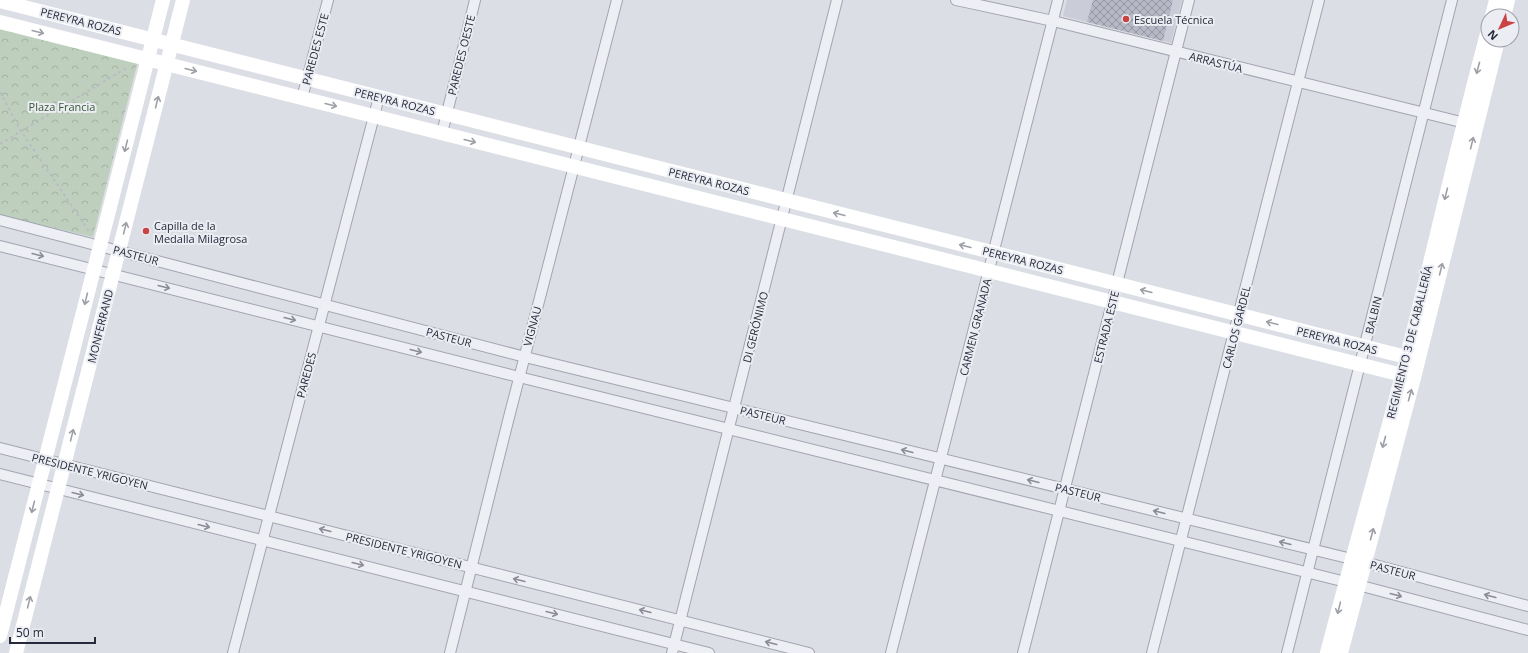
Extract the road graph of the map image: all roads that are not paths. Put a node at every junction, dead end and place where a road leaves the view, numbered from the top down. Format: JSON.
{"nodes":[{"id":1,"x":163,"y":0,"type":"edge"},
{"id":2,"x":183,"y":0,"type":"edge"},
{"id":3,"x":328,"y":0,"type":"edge"},
{"id":4,"x":475,"y":0,"type":"edge"},
{"id":5,"x":617,"y":0,"type":"edge"},
{"id":6,"x":837,"y":0,"type":"edge"},
{"id":7,"x":956,"y":0,"type":"edge"},
{"id":8,"x":1058,"y":0,"type":"edge"},
{"id":9,"x":1189,"y":0,"type":"edge"},
{"id":10,"x":1319,"y":0,"type":"edge"},
{"id":11,"x":1452,"y":0,"type":"edge"},
{"id":12,"x":0,"y":1,"type":"edge"},
{"id":13,"x":1053,"y":21,"type":"junction"},
{"id":14,"x":0,"y":22,"type":"edge"},
{"id":15,"x":153,"y":40,"type":"junction"},
{"id":16,"x":172,"y":44,"type":"junction"},
{"id":17,"x":1485,"y":48,"type":"edge"},
{"id":18,"x":1495,"y":48,"type":"edge"},
{"id":19,"x":1176,"y":52,"type":"junction"},
{"id":20,"x":148,"y":59,"type":"junction"},
{"id":21,"x":167,"y":64,"type":"junction"},
{"id":22,"x":307,"y":79,"type":"junction"},
{"id":23,"x":1298,"y":82,"type":"junction"},
{"id":24,"x":379,"y":97,"type":"junction"},
{"id":25,"x":302,"y":98,"type":"junction"},
{"id":26,"x":1424,"y":113,"type":"junction"},
{"id":27,"x":447,"y":114,"type":"junction"},
{"id":28,"x":374,"y":116,"type":"junction"},
{"id":29,"x":1470,"y":124,"type":"junction"},
{"id":30,"x":442,"y":133,"type":"junction"},
{"id":31,"x":579,"y":148,"type":"junction"},
{"id":32,"x":574,"y":167,"type":"junction"},
{"id":33,"x":786,"y":200,"type":"junction"},
{"id":34,"x":782,"y":219,"type":"junction"},
{"id":35,"x":0,"y":220,"type":"edge"},
{"id":36,"x":97,"y":241,"type":"junction"},
{"id":37,"x":0,"y":246,"type":"edge"},
{"id":38,"x":119,"y":251,"type":"junction"},
{"id":39,"x":994,"y":253,"type":"junction"},
{"id":40,"x":94,"y":270,"type":"junction"},
{"id":41,"x":989,"y":272,"type":"junction"},
{"id":42,"x":113,"y":275,"type":"junction"},
{"id":43,"x":1116,"y":284,"type":"junction"},
{"id":44,"x":1112,"y":302,"type":"junction"},
{"id":45,"x":324,"y":304,"type":"junction"},
{"id":46,"x":1239,"y":315,"type":"junction"},
{"id":47,"x":318,"y":326,"type":"junction"},
{"id":48,"x":1234,"y":333,"type":"junction"},
{"id":49,"x":1365,"y":347,"type":"junction"},
{"id":50,"x":524,"y":357,"type":"junction"},
{"id":51,"x":1412,"y":359,"type":"junction"},
{"id":52,"x":1360,"y":365,"type":"junction"},
{"id":53,"x":519,"y":377,"type":"junction"},
{"id":54,"x":1408,"y":377,"type":"junction"},
{"id":55,"x":734,"y":408,"type":"junction"},
{"id":56,"x":729,"y":429,"type":"junction"},
{"id":57,"x":0,"y":448,"type":"edge"},
{"id":58,"x":45,"y":459,"type":"junction"},
{"id":59,"x":941,"y":459,"type":"junction"},
{"id":60,"x":64,"y":464,"type":"junction"},
{"id":61,"x":0,"y":474,"type":"edge"},
{"id":62,"x":936,"y":480,"type":"junction"},
{"id":63,"x":39,"y":484,"type":"junction"},
{"id":64,"x":58,"y":488,"type":"junction"},
{"id":65,"x":1065,"y":489,"type":"junction"},
{"id":66,"x":1059,"y":511,"type":"junction"},
{"id":67,"x":268,"y":516,"type":"junction"},
{"id":68,"x":1187,"y":519,"type":"junction"},
{"id":69,"x":262,"y":540,"type":"junction"},
{"id":70,"x":1181,"y":541,"type":"junction"},
{"id":71,"x":1313,"y":550,"type":"junction"},
{"id":72,"x":1358,"y":561,"type":"junction"},
{"id":73,"x":472,"y":567,"type":"junction"},
{"id":74,"x":1308,"y":572,"type":"junction"},
{"id":75,"x":1352,"y":583,"type":"junction"},
{"id":76,"x":466,"y":592,"type":"junction"},
{"id":77,"x":1528,"y":606,"type":"edge"},
{"id":78,"x":681,"y":620,"type":"junction"},
{"id":79,"x":1528,"y":630,"type":"edge"},
{"id":80,"x":0,"y":636,"type":"edge"},
{"id":81,"x":674,"y":649,"type":"edge"},
{"id":82,"x":16,"y":653,"type":"edge"},
{"id":83,"x":233,"y":653,"type":"edge"},
{"id":84,"x":450,"y":653,"type":"edge"},
{"id":85,"x":709,"y":653,"type":"edge"},
{"id":86,"x":809,"y":653,"type":"edge"},
{"id":87,"x":891,"y":653,"type":"edge"},
{"id":88,"x":1023,"y":653,"type":"edge"},
{"id":89,"x":1152,"y":653,"type":"edge"},
{"id":90,"x":1287,"y":653,"type":"edge"},
{"id":91,"x":1327,"y":653,"type":"edge"},
{"id":92,"x":1341,"y":653,"type":"edge"}],
"edges":[{"from":1,"to":15,"type":"street","name":"MONFERRAND"},
{"from":2,"to":16,"type":"street","name":"MONFERRAND"},
{"from":3,"to":22,"type":"street","name":"PAREDES ESTE"},
{"from":4,"to":27,"type":"street","name":"PAREDES OESTE"},
{"from":5,"to":31,"type":"street","name":"VIGNAU"},
{"from":6,"to":33,"type":"street","name":"DI GERÓNIMO"},
{"from":7,"to":13,"type":"street","name":"ARRASTÚA"},
{"from":8,"to":13,"type":"street","name":"CARMEN GRANADA"},
{"from":9,"to":19,"type":"street","name":"ESTRADA ESTE"},
{"from":10,"to":23,"type":"street","name":"CARLOS GARDEL"},
{"from":11,"to":26,"type":"street","name":"BALBIN"},
{"from":12,"to":15,"type":"street","name":"PEREYRA ROZAS"},
{"from":13,"to":19,"type":"street","name":"ARRASTÚA"},
{"from":13,"to":39,"type":"street","name":"CARMEN GRANADA"},
{"from":14,"to":20,"type":"street","name":"PEREYRA ROZAS","one_way":true},
{"from":15,"to":16,"type":"street","name":"PEREYRA ROZAS"},
{"from":15,"to":20,"type":"street","name":"MONFERRAND"},
{"from":16,"to":21,"type":"street","name":"MONFERRAND"},
{"from":16,"to":22,"type":"street","name":"PEREYRA ROZAS"},
{"from":17,"to":29,"type":"street","name":"REGIMIENTO 3 DE CABALLERÍA","one_way":true},
{"from":18,"to":29,"type":"street","name":"REGIMIENTO 3 DE CABALLERÍA"},
{"from":19,"to":23,"type":"street","name":"ARRASTÚA"},
{"from":19,"to":43,"type":"street","name":"ESTRADA ESTE"},
{"from":20,"to":21,"type":"street","name":"PEREYRA ROZAS"},
{"from":20,"to":36,"type":"street","name":"MONFERRAND","one_way":true},
{"from":21,"to":25,"type":"street","name":"PEREYRA ROZAS","one_way":true},
{"from":38,"to":21,"type":"street","name":"MONFERRAND","one_way":true},
{"from":22,"to":24,"type":"street","name":"PEREYRA ROZAS"},
{"from":22,"to":25,"type":"street","name":"PAREDES ESTE"},
{"from":23,"to":26,"type":"street","name":"ARRASTÚA"},
{"from":23,"to":46,"type":"street","name":"CARLOS GARDEL"},
{"from":24,"to":27,"type":"street","name":"PEREYRA ROZAS"},
{"from":24,"to":28,"type":"street","name":"PAREDES"},
{"from":25,"to":28,"type":"street","name":"PEREYRA ROZAS","one_way":true},
{"from":26,"to":29,"type":"street","name":"ARRASTÚA"},
{"from":26,"to":49,"type":"street","name":"BALBIN"},
{"from":27,"to":30,"type":"street","name":"PAREDES OESTE"},
{"from":27,"to":31,"type":"street","name":"PEREYRA ROZAS"},
{"from":28,"to":30,"type":"street","name":"PEREYRA ROZAS"},
{"from":28,"to":45,"type":"street","name":"PAREDES"},
{"from":29,"to":51,"type":"street","name":"REGIMIENTO 3 DE CABALLERÍA"},
{"from":30,"to":32,"type":"street","name":"PEREYRA ROZAS","one_way":true},
{"from":31,"to":32,"type":"street","name":"VIGNAU"},
{"from":31,"to":33,"type":"street","name":"PEREYRA ROZAS"},
{"from":32,"to":34,"type":"street","name":"PEREYRA ROZAS"},
{"from":32,"to":50,"type":"street","name":"VIGNAU"},
{"from":33,"to":34,"type":"street","name":"DI GERÓNIMO"},
{"from":39,"to":33,"type":"street","name":"PEREYRA ROZAS","one_way":true},
{"from":34,"to":41,"type":"street","name":"PEREYRA ROZAS"},
{"from":34,"to":55,"type":"street","name":"DI GERÓNIMO"},
{"from":35,"to":36,"type":"street","name":"PASTEUR"},
{"from":36,"to":38,"type":"street","name":"PASTEUR"},
{"from":36,"to":40,"type":"street","name":"MONFERRAND"},
{"from":37,"to":40,"type":"street","name":"PASTEUR","one_way":true},
{"from":38,"to":42,"type":"street","name":"MONFERRAND"},
{"from":38,"to":45,"type":"street","name":"PASTEUR"},
{"from":39,"to":41,"type":"street","name":"CARMEN GRANADA"},
{"from":39,"to":43,"type":"street","name":"PEREYRA ROZAS"},
{"from":40,"to":42,"type":"street","name":"PASTEUR"},
{"from":40,"to":58,"type":"street","name":"MONFERRAND","one_way":true},
{"from":41,"to":44,"type":"street","name":"PEREYRA ROZAS"},
{"from":41,"to":59,"type":"street","name":"CARMEN GRANADA"},
{"from":42,"to":47,"type":"street","name":"PASTEUR","one_way":true},
{"from":60,"to":42,"type":"street","name":"MONFERRAND","one_way":true},
{"from":43,"to":44,"type":"street","name":"ESTRADA ESTE"},
{"from":46,"to":43,"type":"street","name":"PEREYRA ROZAS","one_way":true},
{"from":44,"to":48,"type":"street","name":"PEREYRA ROZAS"},
{"from":44,"to":65,"type":"street","name":"ESTRADA ESTE"},
{"from":45,"to":47,"type":"street","name":"PAREDES"},
{"from":45,"to":50,"type":"street","name":"PASTEUR"},
{"from":46,"to":48,"type":"street","name":"CARLOS GARDEL"},
{"from":49,"to":46,"type":"street","name":"PEREYRA ROZAS","one_way":true},
{"from":47,"to":53,"type":"street","name":"PASTEUR","one_way":true},
{"from":47,"to":67,"type":"street","name":"PAREDES"},
{"from":48,"to":52,"type":"street","name":"PEREYRA ROZAS"},
{"from":48,"to":68,"type":"street","name":"CARLOS GARDEL"},
{"from":49,"to":51,"type":"street","name":"PEREYRA ROZAS"},
{"from":49,"to":52,"type":"street","name":"BALBIN"},
{"from":50,"to":53,"type":"street","name":"VIGNAU"},
{"from":50,"to":55,"type":"street","name":"PASTEUR"},
{"from":51,"to":54,"type":"street","name":"REGIMIENTO 3 DE CABALLERÍA"},
{"from":52,"to":54,"type":"street","name":"PEREYRA ROZAS"},
{"from":52,"to":71,"type":"street","name":"BALBIN"},
{"from":53,"to":56,"type":"street","name":"PASTEUR"},
{"from":53,"to":73,"type":"street","name":"VIGNAU"},
{"from":54,"to":72,"type":"street","name":"REGIMIENTO 3 DE CABALLERÍA"},
{"from":55,"to":56,"type":"street","name":"DI GERÓNIMO"},
{"from":59,"to":55,"type":"street","name":"PASTEUR","one_way":true},
{"from":56,"to":62,"type":"street","name":"PASTEUR"},
{"from":56,"to":78,"type":"street","name":"DI GERÓNIMO"},
{"from":57,"to":58,"type":"street","name":"PRESIDENTE YRIGOYEN"},
{"from":58,"to":60,"type":"street","name":"PRESIDENTE YRIGOYEN"},
{"from":58,"to":63,"type":"street","name":"MONFERRAND"},
{"from":59,"to":62,"type":"street","name":"CARMEN GRANADA"},
{"from":65,"to":59,"type":"street","name":"PASTEUR","one_way":true},
{"from":60,"to":64,"type":"street","name":"MONFERRAND"},
{"from":60,"to":67,"type":"street","name":"PRESIDENTE YRIGOYEN"},
{"from":61,"to":63,"type":"street"},
{"from":62,"to":66,"type":"street","name":"PASTEUR"},
{"from":62,"to":87,"type":"street","name":"CARMEN GRANADA"},
{"from":63,"to":64,"type":"street"},
{"from":63,"to":80,"type":"street","name":"MONFERRAND","one_way":true},
{"from":64,"to":69,"type":"street","one_way":true},
{"from":82,"to":64,"type":"street","name":"MONFERRAND","one_way":true},
{"from":65,"to":66,"type":"street","name":"ESTRADA ESTE"},
{"from":68,"to":65,"type":"street","name":"PASTEUR","one_way":true},
{"from":66,"to":70,"type":"street","name":"PASTEUR"},
{"from":66,"to":88,"type":"street","name":"ESTRADA ESTE"},
{"from":67,"to":69,"type":"street","name":"PAREDES"},
{"from":73,"to":67,"type":"street","name":"PRESIDENTE YRIGOYEN","one_way":true},
{"from":68,"to":70,"type":"street","name":"CARLOS GARDEL"},
{"from":71,"to":68,"type":"street","name":"PASTEUR","one_way":true},
{"from":69,"to":76,"type":"street","one_way":true},
{"from":69,"to":83,"type":"street","name":"PAREDES"},
{"from":70,"to":74,"type":"street","name":"PASTEUR"},
{"from":70,"to":89,"type":"street","name":"CARLOS GARDEL"},
{"from":71,"to":72,"type":"street","name":"PASTEUR"},
{"from":71,"to":74,"type":"street","name":"BALBIN"},
{"from":72,"to":75,"type":"street","name":"REGIMIENTO 3 DE CABALLERÍA"},
{"from":77,"to":72,"type":"street","name":"PASTEUR","one_way":true},
{"from":73,"to":76,"type":"street","name":"VIGNAU"},
{"from":78,"to":73,"type":"street","name":"PRESIDENTE YRIGOYEN","one_way":true},
{"from":74,"to":75,"type":"street","name":"PASTEUR"},
{"from":74,"to":90,"type":"street","name":"BALBIN"},
{"from":75,"to":79,"type":"street","name":"PASTEUR","one_way":true},
{"from":75,"to":91,"type":"street","name":"REGIMIENTO 3 DE CABALLERÍA","one_way":true},
{"from":75,"to":92,"type":"street","name":"REGIMIENTO 3 DE CABALLERÍA"},
{"from":76,"to":81,"type":"street","one_way":true},
{"from":76,"to":84,"type":"street","name":"VIGNAU"},
{"from":78,"to":81,"type":"street","name":"DI GERÓNIMO"},
{"from":86,"to":78,"type":"street","name":"PRESIDENTE YRIGOYEN","one_way":true},
{"from":81,"to":85,"type":"street"}]}
